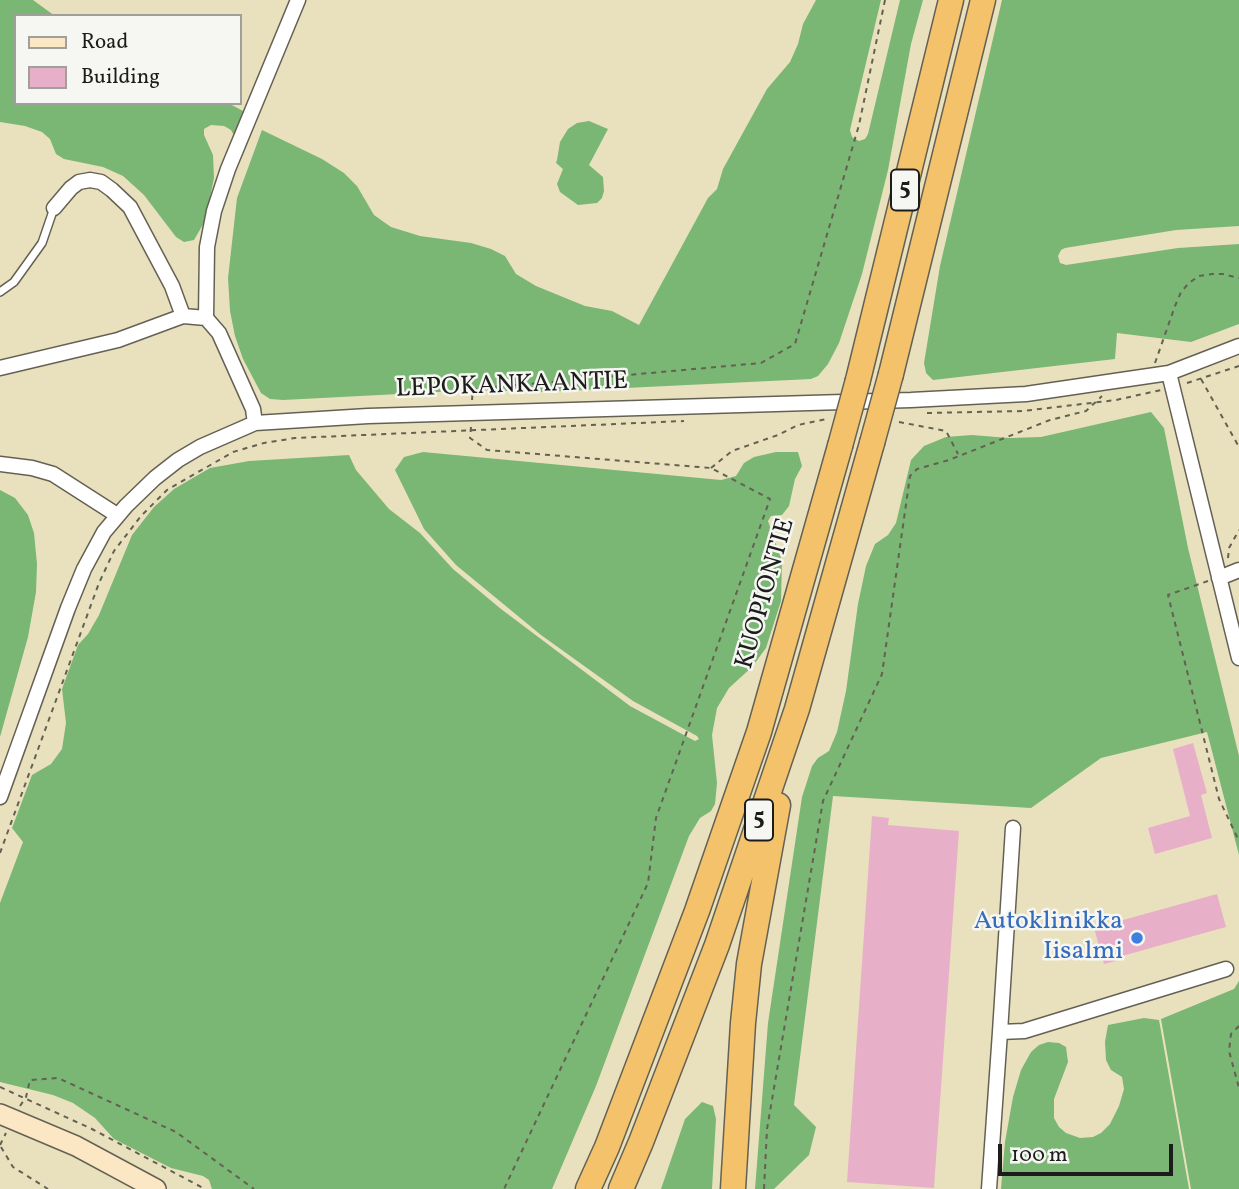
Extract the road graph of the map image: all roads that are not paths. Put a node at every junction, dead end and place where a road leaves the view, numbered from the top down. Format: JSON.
{"nodes":[{"id":1,"x":298,"y":0,"type":"edge"},
{"id":2,"x":951,"y":0,"type":"edge"},
{"id":3,"x":983,"y":0,"type":"edge"},
{"id":4,"x":54,"y":208,"type":"joint"},
{"id":5,"x":0,"y":292,"type":"edge"},
{"id":6,"x":183,"y":316,"type":"junction"},
{"id":7,"x":206,"y":318,"type":"junction"},
{"id":8,"x":1239,"y":346,"type":"edge"},
{"id":9,"x":0,"y":368,"type":"edge"},
{"id":10,"x":1169,"y":373,"type":"junction"},
{"id":11,"x":255,"y":423,"type":"junction"},
{"id":12,"x":0,"y":464,"type":"edge"},
{"id":13,"x":117,"y":515,"type":"junction"},
{"id":14,"x":1239,"y":570,"type":"edge"},
{"id":15,"x":1219,"y":578,"type":"junction"},
{"id":16,"x":1239,"y":658,"type":"edge"},
{"id":17,"x":797,"y":709,"type":"junction"},
{"id":18,"x":0,"y":797,"type":"edge"},
{"id":19,"x":1013,"y":828,"type":"dead end"},
{"id":20,"x":1226,"y":969,"type":"dead end"},
{"id":21,"x":1000,"y":1032,"type":"junction"},
{"id":22,"x":5,"y":1120,"type":"edge"},
{"id":23,"x":130,"y":1189,"type":"edge"},
{"id":24,"x":156,"y":1189,"type":"edge"},
{"id":25,"x":586,"y":1189,"type":"edge"},
{"id":26,"x":621,"y":1189,"type":"edge"},
{"id":27,"x":733,"y":1189,"type":"edge"},
{"id":28,"x":989,"y":1189,"type":"edge"}],
"edges":[{"from":1,"to":7,"type":"street"},
{"from":2,"to":25,"type":"highway","name":"KUOPIONTIE","number":"5","bridge":true},
{"from":3,"to":17,"type":"highway","number":"5","bridge":true},
{"from":4,"to":5,"type":"lane"},
{"from":4,"to":6,"type":"street"},
{"from":6,"to":7,"type":"street"},
{"from":6,"to":9,"type":"street"},
{"from":7,"to":11,"type":"street"},
{"from":8,"to":10,"type":"street","name":"LEPOKANKAANTIE"},
{"from":10,"to":11,"type":"street","name":"LEPOKANKAANTIE"},
{"from":10,"to":15,"type":"street"},
{"from":11,"to":13,"type":"street","name":"LEPOKANKAANTIE"},
{"from":12,"to":13,"type":"street"},
{"from":13,"to":18,"type":"street","name":"LEPOKANKAANTIE"},
{"from":14,"to":15,"type":"street"},
{"from":15,"to":16,"type":"street"},
{"from":17,"to":26,"type":"highway","number":"5"},
{"from":17,"to":27,"type":"highway"},
{"from":19,"to":21,"type":"street"},
{"from":20,"to":21,"type":"street"},
{"from":21,"to":28,"type":"street"},
{"from":22,"to":23,"type":"street"},
{"from":22,"to":24,"type":"street"}]}
